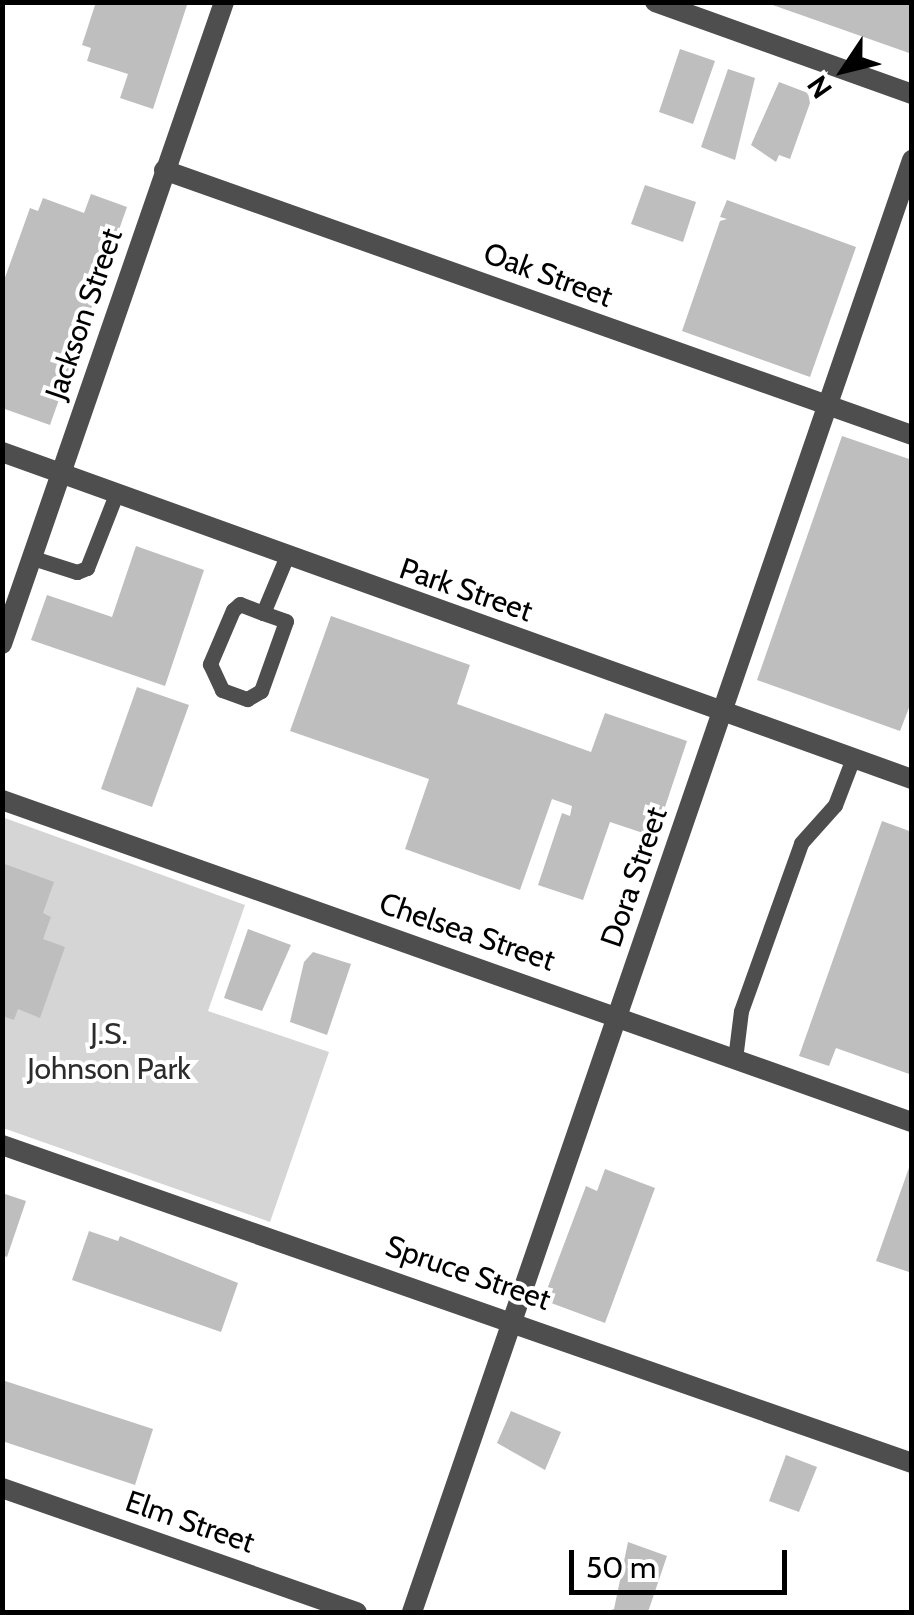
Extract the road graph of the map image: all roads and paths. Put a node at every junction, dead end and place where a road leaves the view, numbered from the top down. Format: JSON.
{"nodes":[{"id":1,"x":224,"y":2,"type":"edge"},
{"id":2,"x":655,"y":2,"type":"edge"},
{"id":3,"x":912,"y":94,"type":"edge"},
{"id":4,"x":912,"y":160,"type":"edge"},
{"id":5,"x":164,"y":170,"type":"junction"},
{"id":6,"x":825,"y":405,"type":"junction"},
{"id":7,"x":912,"y":435,"type":"edge"},
{"id":8,"x":2,"y":452,"type":"edge"},
{"id":9,"x":63,"y":473,"type":"junction"},
{"id":10,"x":114,"y":497,"type":"junction"},
{"id":11,"x":33,"y":558,"type":"junction"},
{"id":12,"x":286,"y":558,"type":"junction"},
{"id":13,"x":263,"y":613,"type":"junction"},
{"id":14,"x":2,"y":644,"type":"edge"},
{"id":15,"x":722,"y":712,"type":"junction"},
{"id":16,"x":853,"y":758,"type":"junction"},
{"id":17,"x":912,"y":779,"type":"edge"},
{"id":18,"x":2,"y":800,"type":"edge"},
{"id":19,"x":618,"y":1017,"type":"junction"},
{"id":20,"x":736,"y":1059,"type":"junction"},
{"id":21,"x":912,"y":1122,"type":"edge"},
{"id":22,"x":2,"y":1145,"type":"edge"},
{"id":23,"x":513,"y":1320,"type":"junction"},
{"id":24,"x":912,"y":1464,"type":"edge"},
{"id":25,"x":2,"y":1488,"type":"edge"},
{"id":26,"x":357,"y":1612,"type":"edge"},
{"id":27,"x":412,"y":1612,"type":"edge"}],
"edges":[{"from":1,"to":5,"type":"street","name":"Jackson Street"},
{"from":2,"to":3,"type":"street"},
{"from":4,"to":6,"type":"street","name":"Dora Street"},
{"from":5,"to":6,"type":"street","name":"Oak Street"},
{"from":5,"to":9,"type":"street","name":"Jackson Street"},
{"from":6,"to":7,"type":"street","name":"Oak Street"},
{"from":6,"to":15,"type":"street","name":"Dora Street"},
{"from":8,"to":9,"type":"street","name":"Park Street"},
{"from":9,"to":10,"type":"street","name":"Park Street"},
{"from":9,"to":11,"type":"street","name":"Jackson Street"},
{"from":10,"to":11,"type":"lane"},
{"from":10,"to":12,"type":"street","name":"Park Street"},
{"from":11,"to":14,"type":"street","name":"Jackson Street"},
{"from":12,"to":13,"type":"lane"},
{"from":12,"to":15,"type":"street","name":"Park Street"},
{"from":13,"to":13,"type":"lane"},
{"from":15,"to":16,"type":"street","name":"Park Street"},
{"from":15,"to":19,"type":"street","name":"Dora Street"},
{"from":16,"to":17,"type":"street","name":"Park Street"},
{"from":16,"to":20,"type":"lane"},
{"from":18,"to":19,"type":"street","name":"Chelsea Street"},
{"from":19,"to":20,"type":"street","name":"Chelsea Street"},
{"from":19,"to":23,"type":"street","name":"Dora Street"},
{"from":20,"to":21,"type":"street","name":"Chelsea Street"},
{"from":22,"to":23,"type":"street","name":"Spruce Street"},
{"from":23,"to":24,"type":"street","name":"Spruce Street"},
{"from":23,"to":27,"type":"street","name":"Dora Street"},
{"from":25,"to":26,"type":"street","name":"Elm Street"}]}
